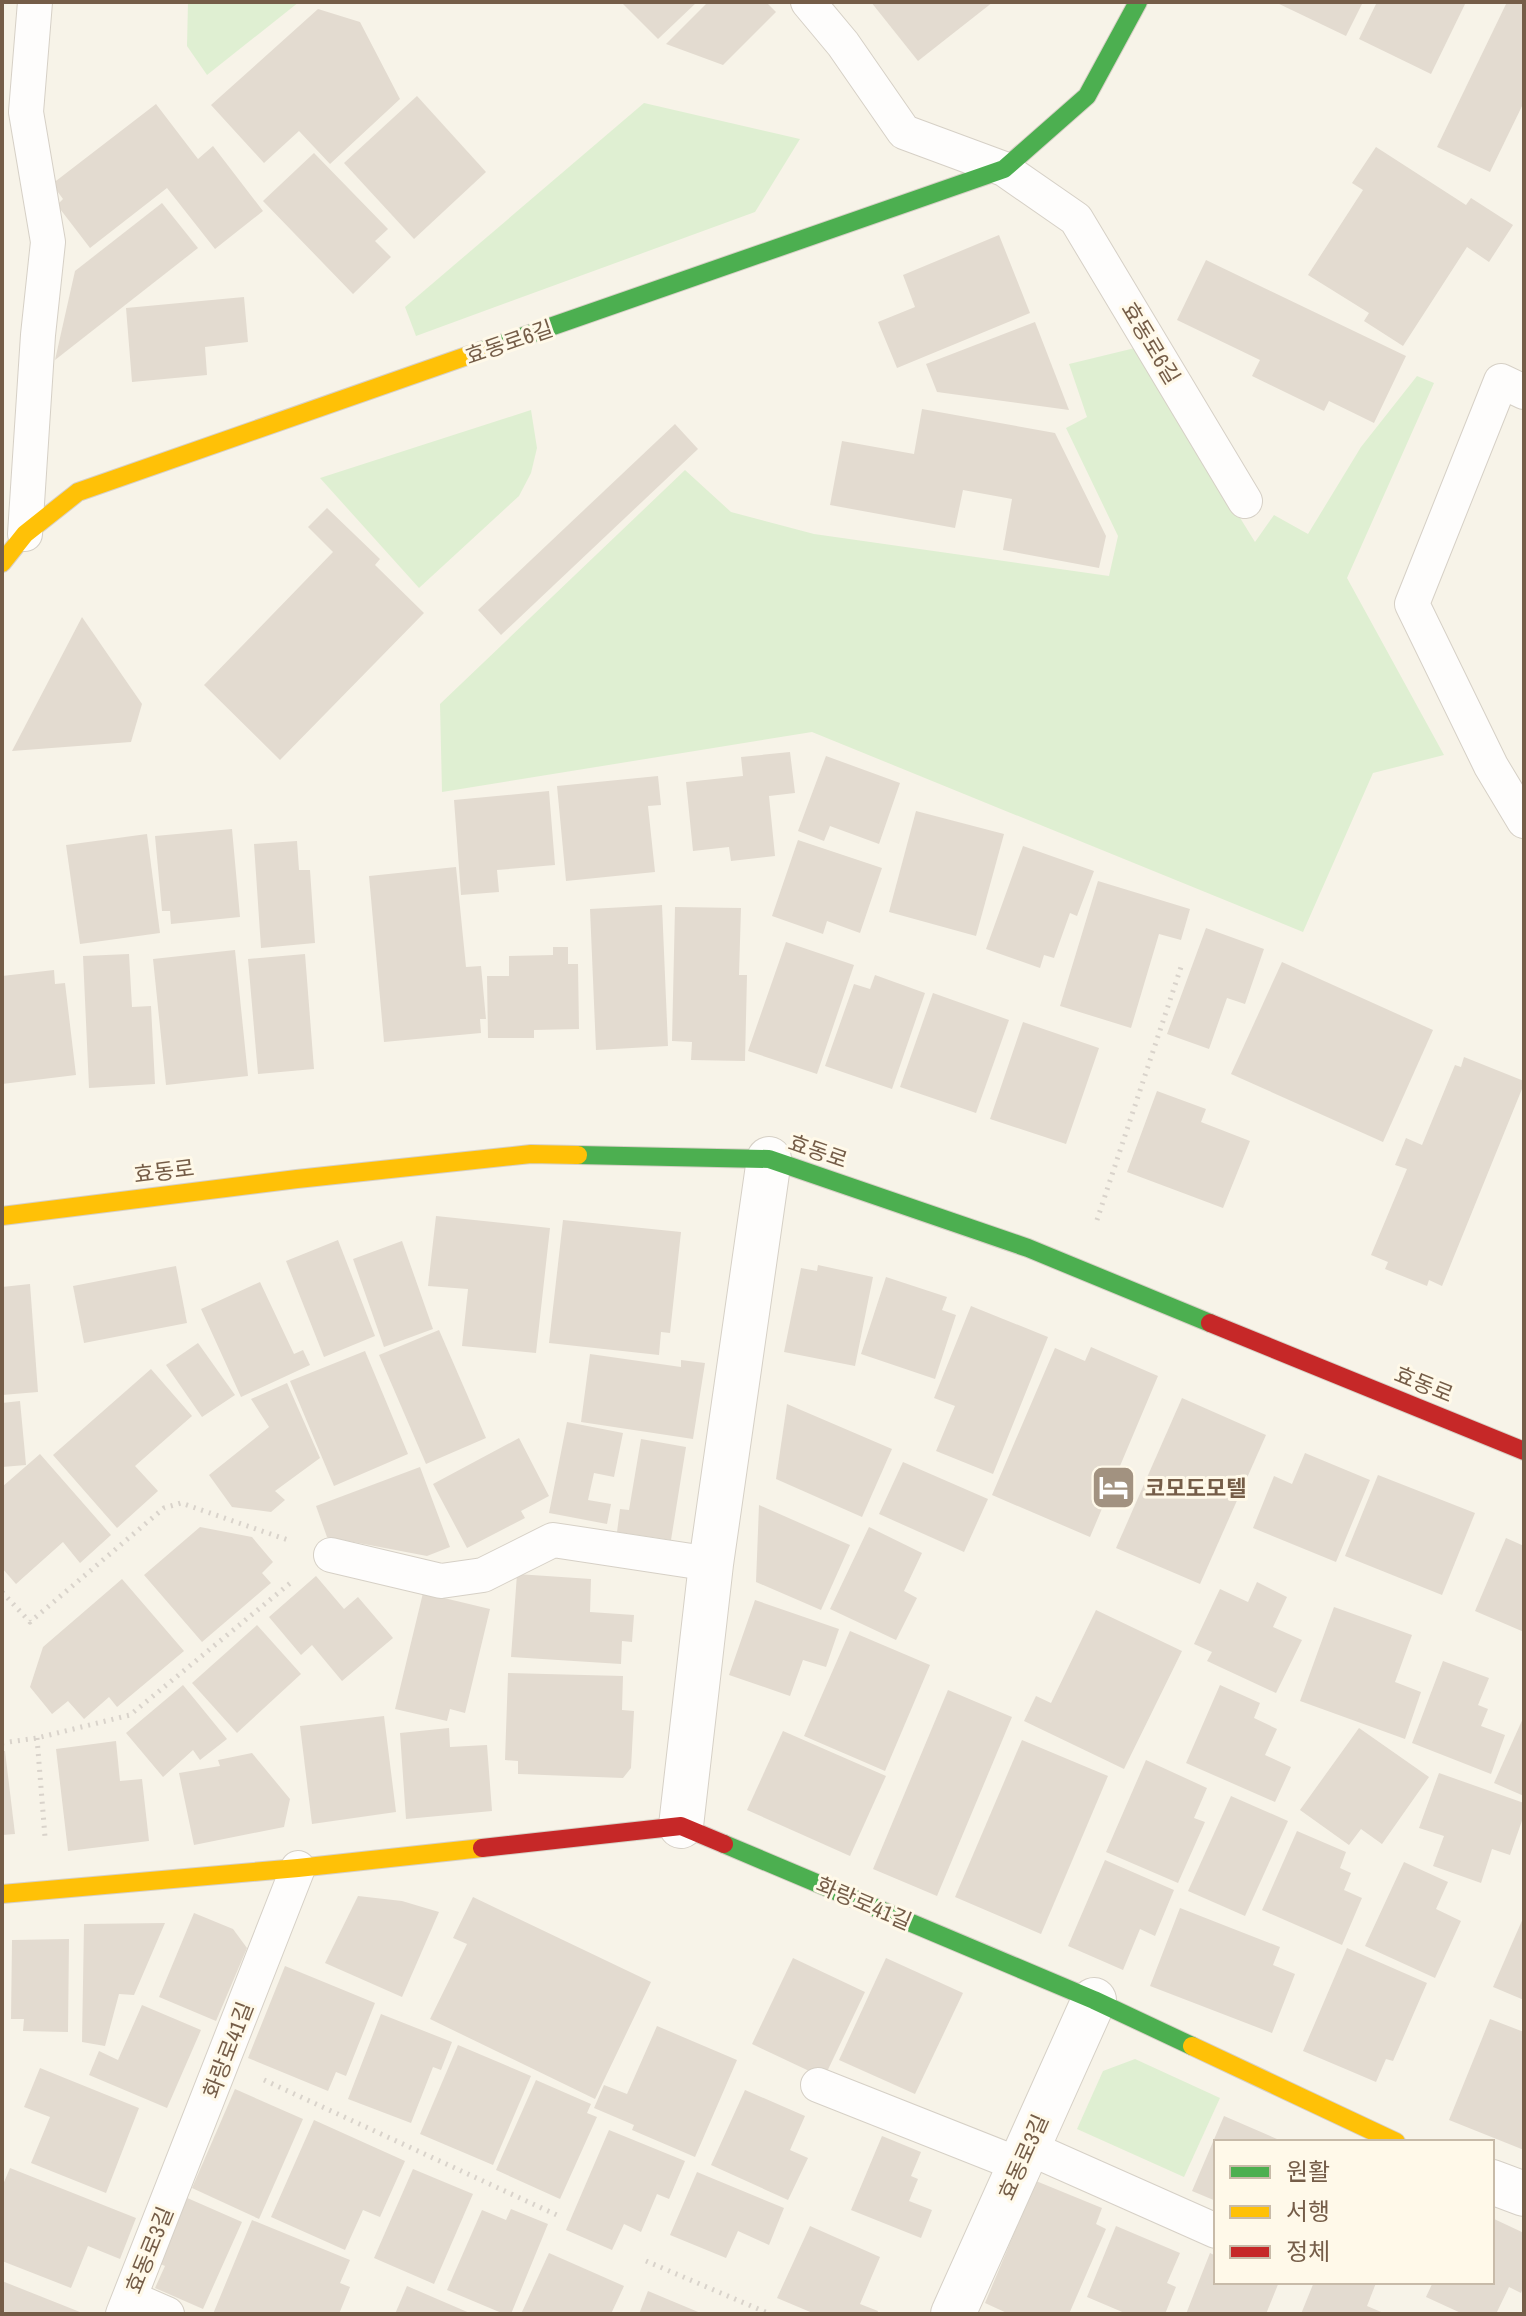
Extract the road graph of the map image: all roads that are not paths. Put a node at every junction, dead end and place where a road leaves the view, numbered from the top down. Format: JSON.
{"nodes":[{"id":1,"x":35,"y":2,"type":"edge"},
{"id":2,"x":808,"y":2,"type":"edge"},
{"id":3,"x":1138,"y":2,"type":"edge"},
{"id":4,"x":1004,"y":169,"type":"junction"},
{"id":5,"x":1524,"y":392,"type":"edge"},
{"id":6,"x":1245,"y":501,"type":"dead end"},
{"id":7,"x":25,"y":534,"type":"junction"},
{"id":8,"x":2,"y":563,"type":"edge"},
{"id":9,"x":1524,"y":821,"type":"edge"},
{"id":10,"x":769,"y":1159,"type":"junction"},
{"id":11,"x":2,"y":1216,"type":"edge"},
{"id":12,"x":1524,"y":1451,"type":"edge"},
{"id":13,"x":331,"y":1555,"type":"road end"},
{"id":14,"x":711,"y":1564,"type":"junction"},
{"id":15,"x":681,"y":1826,"type":"junction"},
{"id":16,"x":298,"y":1868,"type":"junction"},
{"id":17,"x":2,"y":1894,"type":"edge"},
{"id":18,"x":1094,"y":2000,"type":"junction"},
{"id":19,"x":818,"y":2085,"type":"dead end"},
{"id":20,"x":1392,"y":2140,"type":"edge"},
{"id":21,"x":1023,"y":2156,"type":"junction"},
{"id":22,"x":1494,"y":2183,"type":"edge"},
{"id":23,"x":174,"y":2186,"type":"joint"},
{"id":24,"x":1524,"y":2194,"type":"edge"},
{"id":25,"x":1214,"y":2230,"type":"edge"},
{"id":26,"x":126,"y":2306,"type":"edge"},
{"id":27,"x":167,"y":2314,"type":"edge"},
{"id":28,"x":953,"y":2314,"type":"edge"}],
"edges":[{"from":1,"to":7,"type":"lane"},
{"from":2,"to":4,"type":"lane","name":"효동로6길"},
{"from":3,"to":4,"type":"street","name":"효동로6길"},
{"from":4,"to":6,"type":"lane","name":"효동로6길"},
{"from":4,"to":7,"type":"street","name":"효동로6길"},
{"from":5,"to":9,"type":"lane"},
{"from":7,"to":8,"type":"street","name":"효동로6길"},
{"from":10,"to":11,"type":"street","name":"효동로"},
{"from":10,"to":12,"type":"street","name":"효동로"},
{"from":10,"to":14,"type":"street"},
{"from":13,"to":14,"type":"lane"},
{"from":14,"to":15,"type":"street"},
{"from":15,"to":16,"type":"street","name":"화랑로41길"},
{"from":15,"to":18,"type":"street","name":"화랑로41길"},
{"from":16,"to":17,"type":"street","name":"화랑로41길"},
{"from":16,"to":23,"type":"lane","name":"화랑로41길"},
{"from":18,"to":20,"type":"street","name":"화랑로41길"},
{"from":18,"to":21,"type":"street","name":"효동로3길"},
{"from":19,"to":21,"type":"lane"},
{"from":21,"to":25,"type":"lane"},
{"from":21,"to":28,"type":"street","name":"효동로3길"},
{"from":22,"to":24,"type":"street"},
{"from":23,"to":26,"type":"lane","name":"효동로3길"},
{"from":26,"to":27,"type":"lane"}]}
